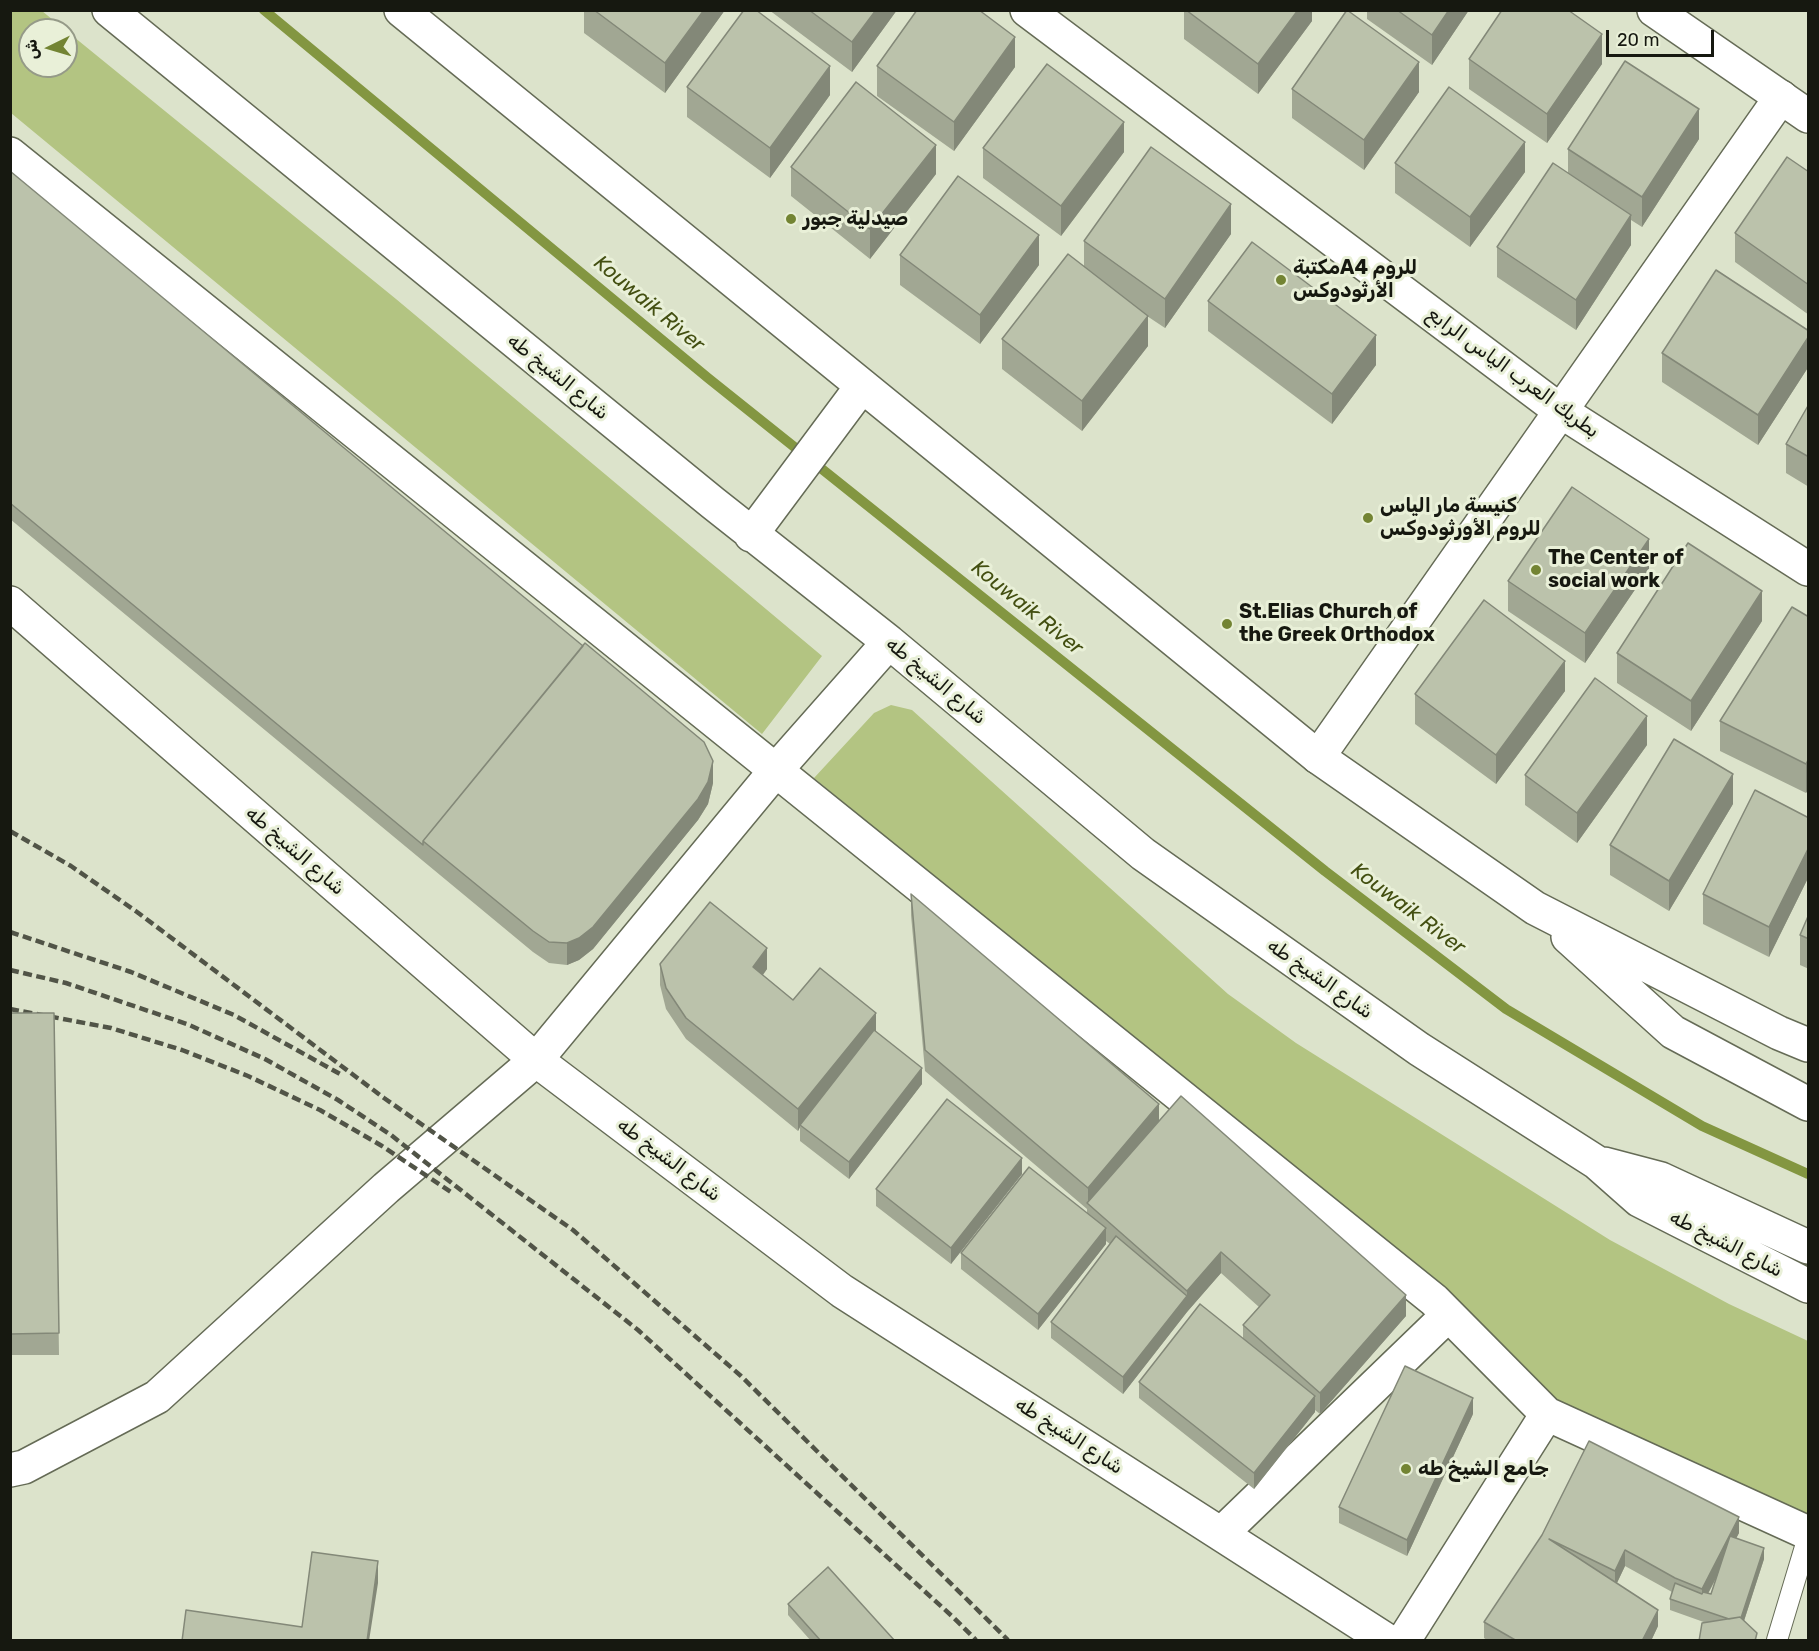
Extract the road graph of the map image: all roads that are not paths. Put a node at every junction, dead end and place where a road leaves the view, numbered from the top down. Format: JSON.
{"nodes":[{"id":1,"x":109,"y":10,"type":"edge"},
{"id":2,"x":401,"y":10,"type":"edge"},
{"id":3,"x":1027,"y":10,"type":"edge"},
{"id":4,"x":1654,"y":10,"type":"edge"},
{"id":5,"x":1782,"y":98,"type":"junction"},
{"id":6,"x":1809,"y":116,"type":"edge"},
{"id":7,"x":10,"y":154,"type":"edge"},
{"id":8,"x":862,"y":386,"type":"junction"},
{"id":9,"x":1562,"y":412,"type":"junction"},
{"id":10,"x":752,"y":535,"type":"junction"},
{"id":11,"x":1809,"y":569,"type":"edge"},
{"id":12,"x":10,"y":603,"type":"edge"},
{"id":13,"x":889,"y":642,"type":"junction"},
{"id":14,"x":1318,"y":758,"type":"junction"},
{"id":15,"x":776,"y":770,"type":"junction"},
{"id":16,"x":1535,"y":908,"type":"junction"},
{"id":17,"x":1809,"y":1045,"type":"edge"},
{"id":18,"x":536,"y":1060,"type":"junction"},
{"id":19,"x":1809,"y":1104,"type":"edge"},
{"id":20,"x":1596,"y":1162,"type":"junction"},
{"id":21,"x":1809,"y":1247,"type":"edge"},
{"id":22,"x":1809,"y":1286,"type":"edge"},
{"id":23,"x":1448,"y":1315,"type":"junction"},
{"id":24,"x":1547,"y":1414,"type":"junction"},
{"id":25,"x":10,"y":1470,"type":"edge"},
{"id":26,"x":1221,"y":1534,"type":"junction"},
{"id":27,"x":1809,"y":1535,"type":"edge"},
{"id":28,"x":1386,"y":1641,"type":"edge"},
{"id":29,"x":1404,"y":1641,"type":"edge"},
{"id":30,"x":1777,"y":1641,"type":"edge"}],
"edges":[{"from":1,"to":10,"type":"street","name":"شارع الشيخ طه"},
{"from":2,"to":8,"type":"street"},
{"from":3,"to":9,"type":"street","name":"بطريك العرب الياس الرابع"},
{"from":4,"to":5,"type":"street"},
{"from":5,"to":6,"type":"street"},
{"from":5,"to":9,"type":"street"},
{"from":7,"to":15,"type":"street"},
{"from":8,"to":10,"type":"street"},
{"from":8,"to":14,"type":"street"},
{"from":9,"to":11,"type":"street","name":"بطريك العرب الياس الرابع"},
{"from":9,"to":14,"type":"street"},
{"from":10,"to":13,"type":"street","name":"شارع الشيخ طه"},
{"from":12,"to":18,"type":"street","name":"شارع الشيخ طه"},
{"from":13,"to":15,"type":"street"},
{"from":13,"to":20,"type":"street","name":"شارع الشيخ طه"},
{"from":14,"to":16,"type":"street"},
{"from":15,"to":18,"type":"street"},
{"from":15,"to":23,"type":"street"},
{"from":16,"to":17,"type":"street"},
{"from":16,"to":19,"type":"street"},
{"from":18,"to":25,"type":"street"},
{"from":18,"to":26,"type":"street","name":"شارع الشيخ طه"},
{"from":20,"to":21,"type":"street"},
{"from":20,"to":22,"type":"street","name":"شارع الشيخ طه"},
{"from":23,"to":24,"type":"street"},
{"from":23,"to":26,"type":"street"},
{"from":24,"to":27,"type":"street"},
{"from":24,"to":29,"type":"street"},
{"from":26,"to":28,"type":"street","name":"شارع الشيخ طه"},
{"from":27,"to":30,"type":"lane"}]}
